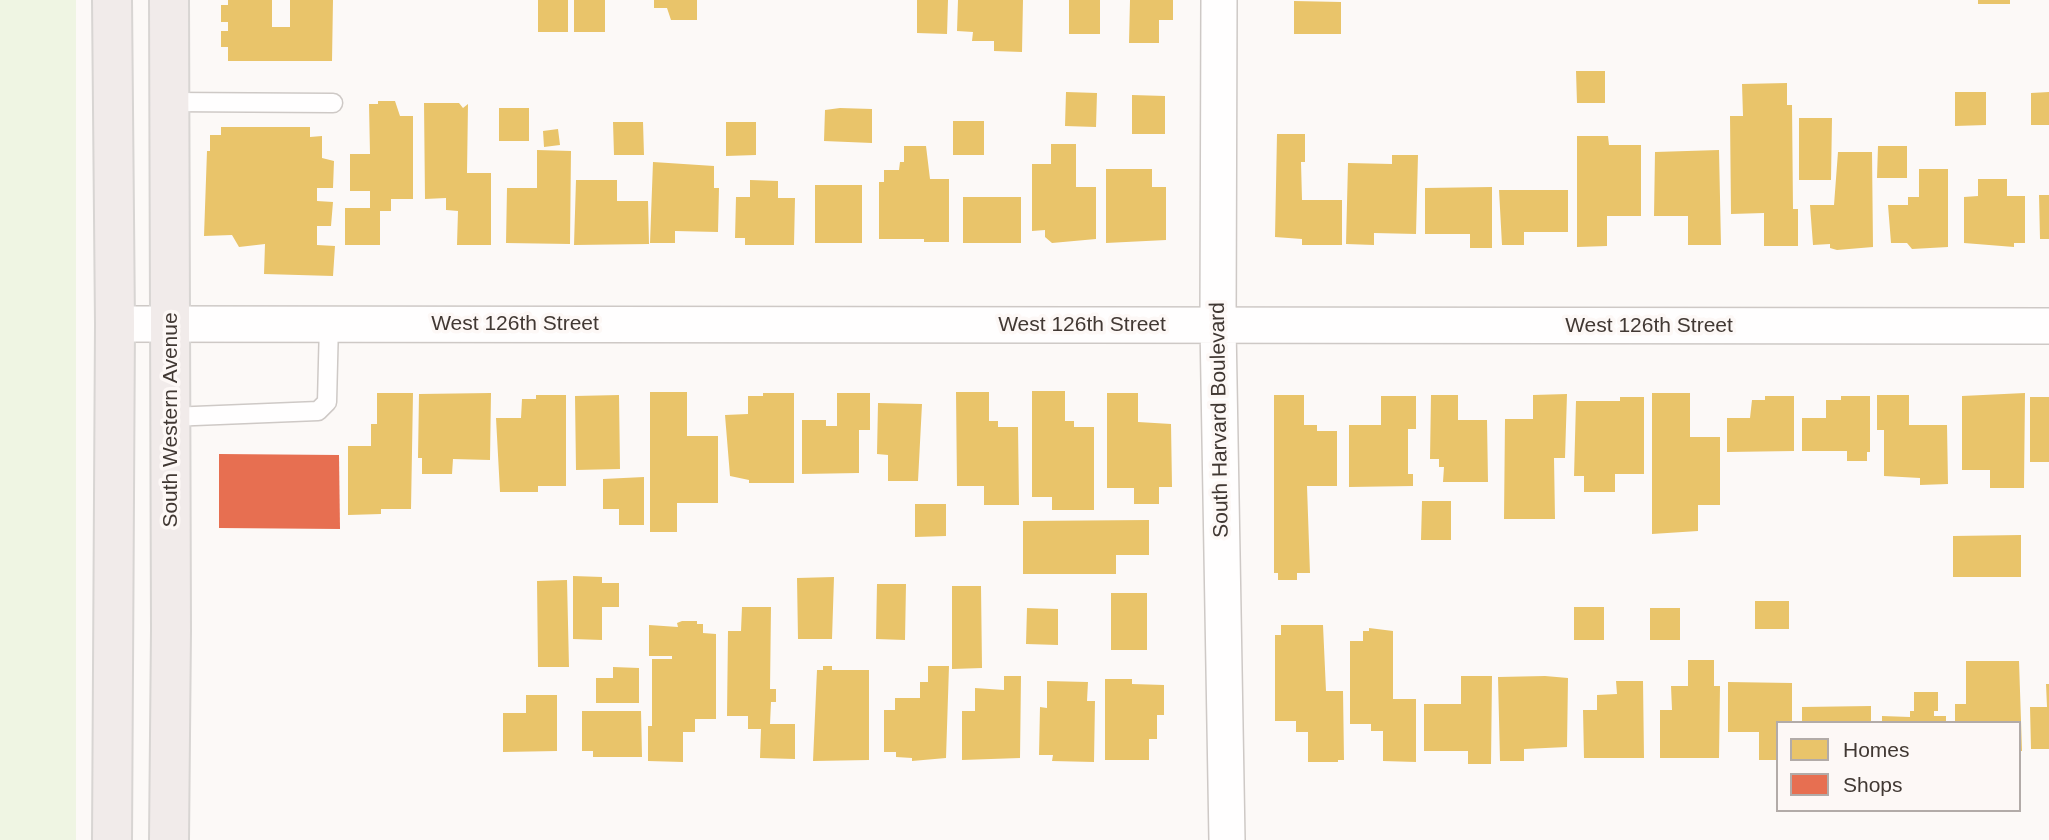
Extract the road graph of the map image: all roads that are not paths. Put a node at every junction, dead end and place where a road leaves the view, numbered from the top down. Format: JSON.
{"nodes":[{"id":1,"x":112,"y":0,"type":"edge"},
{"id":2,"x":169,"y":0,"type":"edge"},
{"id":3,"x":1219,"y":0,"type":"edge"},
{"id":4,"x":169,"y":102,"type":"junction"},
{"id":5,"x":332,"y":103,"type":"dead end"},
{"id":6,"x":329,"y":323,"type":"junction"},
{"id":7,"x":115,"y":324,"type":"junction"},
{"id":8,"x":171,"y":324,"type":"junction"},
{"id":9,"x":1218,"y":325,"type":"junction"},
{"id":10,"x":2049,"y":326,"type":"edge"},
{"id":11,"x":170,"y":417,"type":"junction"},
{"id":12,"x":112,"y":840,"type":"edge"},
{"id":13,"x":169,"y":840,"type":"edge"},
{"id":14,"x":1227,"y":840,"type":"edge"}],
"edges":[{"from":1,"to":7,"type":"main road"},
{"from":2,"to":4,"type":"main road","name":"South Western Avenue"},
{"from":3,"to":9,"type":"street","name":"South Harvard Boulevard"},
{"from":4,"to":5,"type":"lane"},
{"from":4,"to":8,"type":"main road","name":"South Western Avenue"},
{"from":6,"to":8,"type":"street","name":"West 126th Street"},
{"from":6,"to":9,"type":"street","name":"West 126th Street"},
{"from":6,"to":11,"type":"lane"},
{"from":7,"to":8,"type":"street","name":"West 126th Street"},
{"from":7,"to":12,"type":"main road"},
{"from":8,"to":11,"type":"main road","name":"South Western Avenue"},
{"from":9,"to":10,"type":"street","name":"West 126th Street"},
{"from":9,"to":14,"type":"street","name":"South Harvard Boulevard"},
{"from":11,"to":13,"type":"main road","name":"South Western Avenue"}]}
